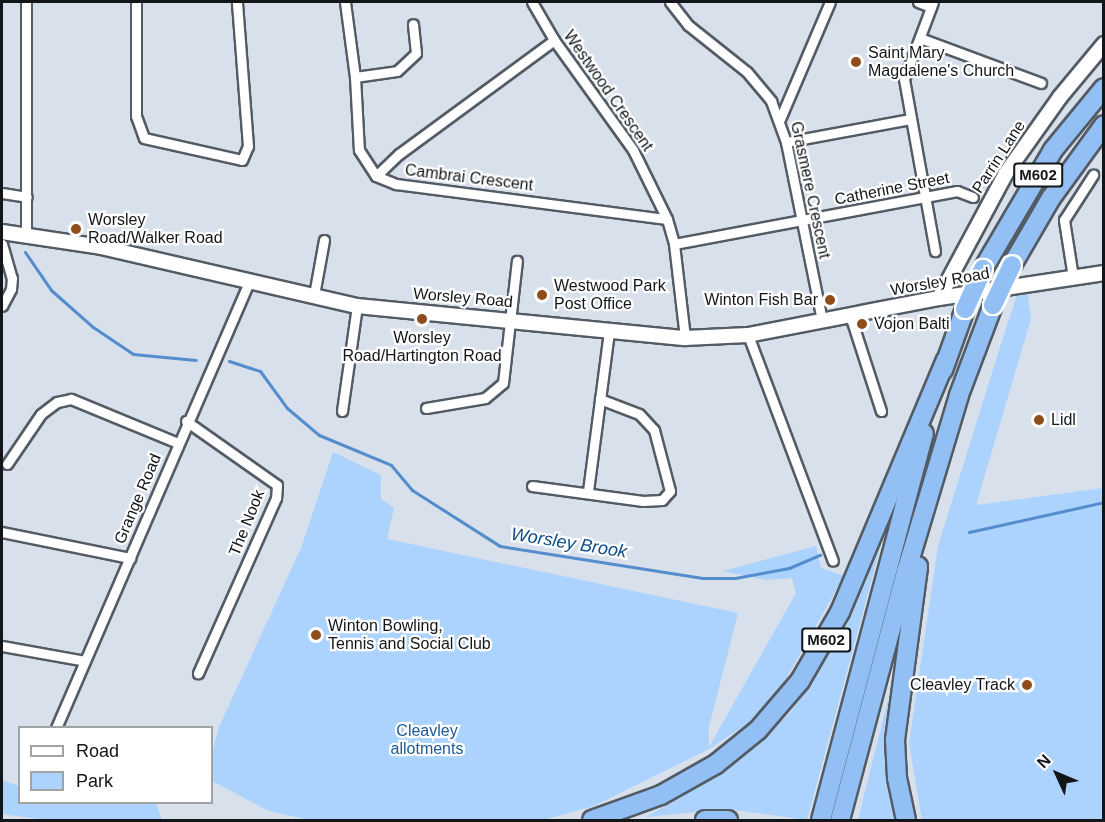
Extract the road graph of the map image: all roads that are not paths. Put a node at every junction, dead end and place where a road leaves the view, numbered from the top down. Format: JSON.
{"nodes":[{"id":1,"x":26,"y":2,"type":"edge"},
{"id":2,"x":135,"y":2,"type":"edge"},
{"id":3,"x":237,"y":2,"type":"edge"},
{"id":4,"x":345,"y":2,"type":"edge"},
{"id":5,"x":532,"y":2,"type":"edge"},
{"id":6,"x":670,"y":2,"type":"edge"},
{"id":7,"x":830,"y":2,"type":"edge"},
{"id":8,"x":918,"y":2,"type":"edge"},
{"id":9,"x":932,"y":4,"type":"edge"},
{"id":10,"x":414,"y":24,"type":"dead end"},
{"id":11,"x":920,"y":38,"type":"junction"},
{"id":12,"x":554,"y":40,"type":"junction"},
{"id":13,"x":1104,"y":44,"type":"edge"},
{"id":14,"x":355,"y":77,"type":"junction"},
{"id":15,"x":1041,"y":83,"type":"dead end"},
{"id":16,"x":1104,"y":88,"type":"edge"},
{"id":17,"x":780,"y":119,"type":"junction"},
{"id":18,"x":909,"y":119,"type":"junction"},
{"id":19,"x":1104,"y":125,"type":"edge"},
{"id":20,"x":786,"y":142,"type":"junction"},
{"id":21,"x":1093,"y":175,"type":"dead end"},
{"id":22,"x":376,"y":176,"type":"junction"},
{"id":23,"x":2,"y":193,"type":"edge"},
{"id":24,"x":27,"y":197,"type":"junction"},
{"id":25,"x":924,"y":197,"type":"junction"},
{"id":26,"x":973,"y":197,"type":"dead end"},
{"id":27,"x":667,"y":219,"type":"junction"},
{"id":28,"x":801,"y":222,"type":"junction"},
{"id":29,"x":2,"y":232,"type":"edge"},
{"id":30,"x":26,"y":237,"type":"junction"},
{"id":31,"x":324,"y":240,"type":"dead end"},
{"id":32,"x":2,"y":244,"type":"edge"},
{"id":33,"x":674,"y":244,"type":"junction"},
{"id":34,"x":935,"y":251,"type":"dead end"},
{"id":35,"x":517,"y":261,"type":"dead end"},
{"id":36,"x":1104,"y":273,"type":"edge"},
{"id":37,"x":1073,"y":276,"type":"junction"},
{"id":38,"x":249,"y":283,"type":"junction"},
{"id":39,"x":314,"y":295,"type":"junction"},
{"id":40,"x":939,"y":298,"type":"junction"},
{"id":41,"x":2,"y":306,"type":"edge"},
{"id":42,"x":357,"y":306,"type":"junction"},
{"id":43,"x":850,"y":315,"type":"junction"},
{"id":44,"x":511,"y":319,"type":"junction"},
{"id":45,"x":822,"y":321,"type":"junction"},
{"id":46,"x":609,"y":331,"type":"junction"},
{"id":47,"x":748,"y":335,"type":"junction"},
{"id":48,"x":684,"y":338,"type":"junction"},
{"id":49,"x":946,"y":360,"type":"junction"},
{"id":50,"x":600,"y":399,"type":"junction"},
{"id":51,"x":426,"y":408,"type":"dead end"},
{"id":52,"x":342,"y":411,"type":"dead end"},
{"id":53,"x":881,"y":411,"type":"dead end"},
{"id":54,"x":186,"y":421,"type":"junction"},
{"id":55,"x":178,"y":443,"type":"junction"},
{"id":56,"x":7,"y":464,"type":"dead end"},
{"id":57,"x":531,"y":486,"type":"dead end"},
{"id":58,"x":588,"y":492,"type":"junction"},
{"id":59,"x":2,"y":532,"type":"edge"},
{"id":60,"x":920,"y":533,"type":"junction"},
{"id":61,"x":130,"y":558,"type":"junction"},
{"id":62,"x":833,"y":561,"type":"dead end"},
{"id":63,"x":2,"y":646,"type":"edge"},
{"id":64,"x":85,"y":661,"type":"junction"},
{"id":65,"x":198,"y":673,"type":"dead end"},
{"id":66,"x":57,"y":726,"type":"edge"},
{"id":67,"x":592,"y":820,"type":"edge"},
{"id":68,"x":705,"y":820,"type":"edge"},
{"id":69,"x":728,"y":820,"type":"edge"},
{"id":70,"x":821,"y":820,"type":"edge"},
{"id":71,"x":840,"y":820,"type":"edge"},
{"id":72,"x":906,"y":820,"type":"edge"}],
"edges":[{"from":1,"to":24,"type":"street"},
{"from":2,"to":3,"type":"street"},
{"from":4,"to":14,"type":"street"},
{"from":5,"to":12,"type":"street","name":"Westwood Crescent"},
{"from":6,"to":17,"type":"street","name":"Grasmere Crescent"},
{"from":7,"to":17,"type":"street"},
{"from":8,"to":9,"type":"street"},
{"from":9,"to":11,"type":"street"},
{"from":10,"to":14,"type":"street"},
{"from":11,"to":15,"type":"street"},
{"from":11,"to":18,"type":"street"},
{"from":12,"to":22,"type":"street"},
{"from":12,"to":27,"type":"street","name":"Westwood Crescent"},
{"from":13,"to":40,"type":"main road","name":"Parrin Lane"},
{"from":14,"to":22,"type":"street"},
{"from":16,"to":49,"type":"highway","number":"M602","bridge":true},
{"from":17,"to":20,"type":"street","name":"Grasmere Crescent"},
{"from":18,"to":20,"type":"street"},
{"from":18,"to":25,"type":"street"},
{"from":19,"to":60,"type":"highway","number":"M602","bridge":true},
{"from":20,"to":28,"type":"street","name":"Grasmere Crescent"},
{"from":21,"to":37,"type":"street"},
{"from":22,"to":27,"type":"street","name":"Cambrai Crescent"},
{"from":23,"to":24,"type":"street"},
{"from":24,"to":30,"type":"street"},
{"from":25,"to":26,"type":"street","name":"Catherine Street"},
{"from":25,"to":28,"type":"street","name":"Catherine Street"},
{"from":25,"to":34,"type":"street"},
{"from":27,"to":33,"type":"street","name":"Westwood Crescent"},
{"from":28,"to":33,"type":"street","name":"Catherine Street"},
{"from":28,"to":45,"type":"street","name":"Grasmere Crescent"},
{"from":29,"to":30,"type":"main road","name":"Worsley Road"},
{"from":30,"to":38,"type":"main road","name":"Worsley Road"},
{"from":31,"to":39,"type":"street"},
{"from":32,"to":41,"type":"street"},
{"from":33,"to":48,"type":"street","name":"Westwood Crescent"},
{"from":35,"to":44,"type":"street"},
{"from":36,"to":37,"type":"main road","name":"Worsley Road"},
{"from":37,"to":40,"type":"main road","name":"Worsley Road"},
{"from":38,"to":39,"type":"main road","name":"Worsley Road"},
{"from":38,"to":54,"type":"street","name":"Grange Road"},
{"from":39,"to":42,"type":"main road","name":"Worsley Road"},
{"from":40,"to":43,"type":"main road","name":"Worsley Road"},
{"from":42,"to":44,"type":"main road","name":"Worsley Road"},
{"from":42,"to":52,"type":"street"},
{"from":43,"to":45,"type":"main road","name":"Worsley Road"},
{"from":43,"to":53,"type":"street"},
{"from":44,"to":46,"type":"main road","name":"Worsley Road"},
{"from":44,"to":51,"type":"street"},
{"from":45,"to":47,"type":"main road","name":"Worsley Road"},
{"from":46,"to":48,"type":"main road","name":"Worsley Road"},
{"from":46,"to":50,"type":"street"},
{"from":47,"to":48,"type":"main road","name":"Worsley Road"},
{"from":47,"to":62,"type":"street"},
{"from":49,"to":67,"type":"highway","number":"M602"},
{"from":49,"to":70,"type":"highway","number":"M602"},
{"from":50,"to":58,"type":"street"},
{"from":50,"to":58,"type":"street"},
{"from":54,"to":55,"type":"street","name":"Grange Road"},
{"from":54,"to":65,"type":"street","name":"The Nook"},
{"from":55,"to":56,"type":"street"},
{"from":55,"to":61,"type":"street","name":"Grange Road"},
{"from":57,"to":58,"type":"street"},
{"from":59,"to":61,"type":"street"},
{"from":60,"to":71,"type":"highway","number":"M602"},
{"from":60,"to":72,"type":"highway","number":"M602"},
{"from":61,"to":64,"type":"street","name":"Grange Road"},
{"from":63,"to":64,"type":"street"},
{"from":64,"to":66,"type":"street","name":"Grange Road"},
{"from":68,"to":69,"type":"highway"}]}
